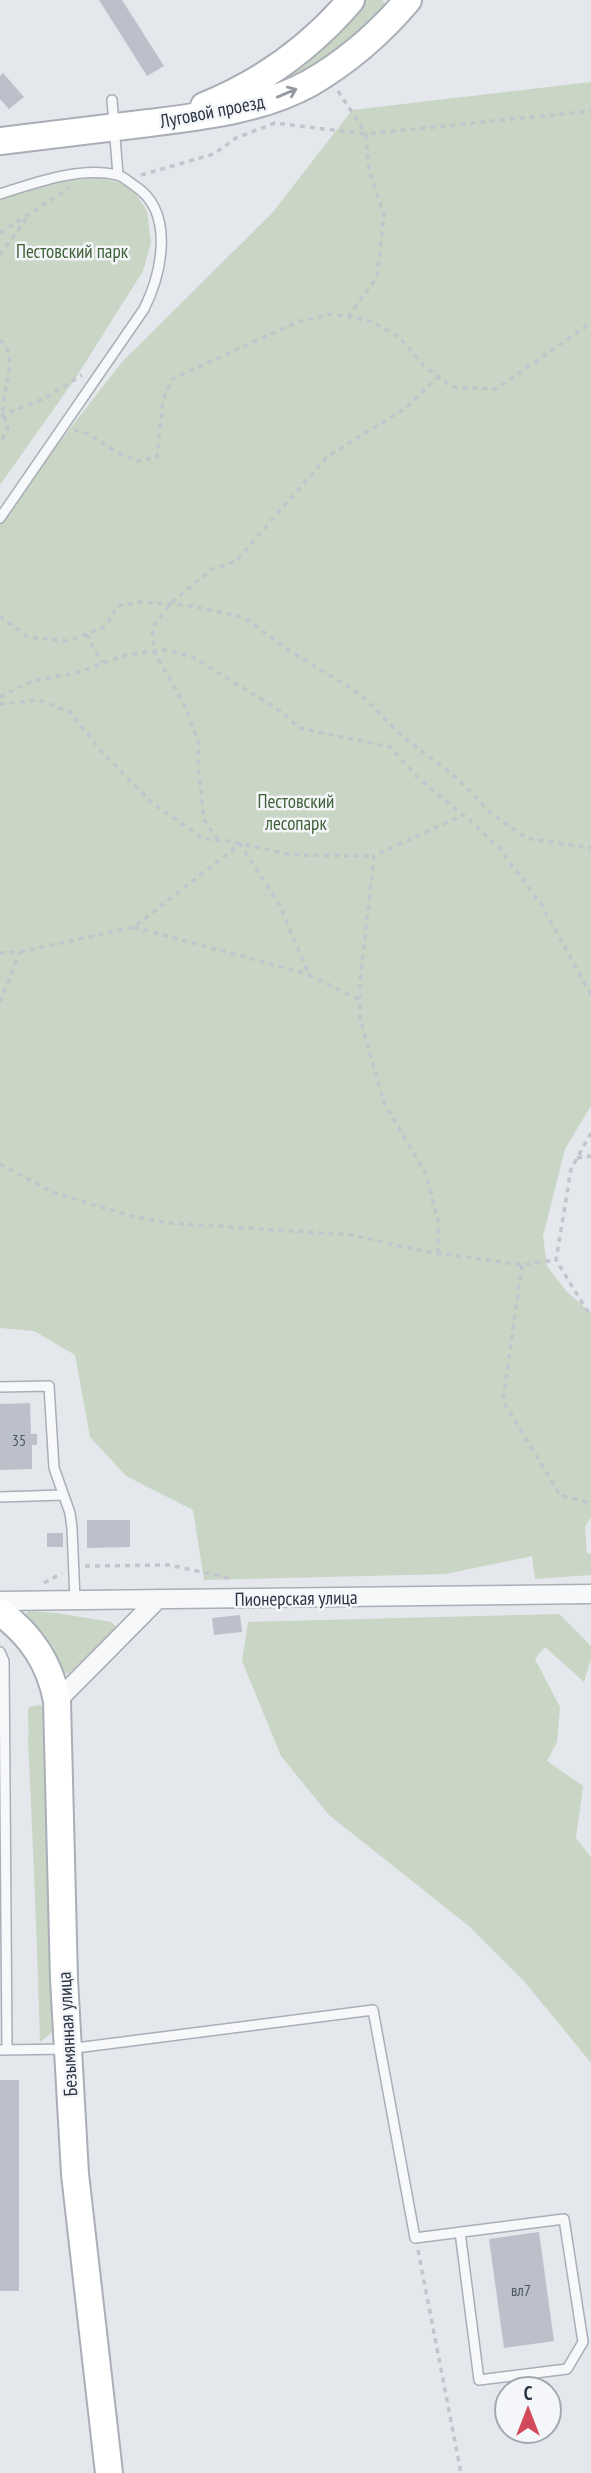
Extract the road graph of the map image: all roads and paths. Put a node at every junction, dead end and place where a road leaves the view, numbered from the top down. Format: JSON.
{"nodes":[{"id":1,"x":351,"y":0,"type":"edge"},
{"id":2,"x":408,"y":0,"type":"edge"},
{"id":3,"x":112,"y":100,"type":"dead end"},
{"id":4,"x":591,"y":111,"type":"edge"},
{"id":5,"x":149,"y":123,"type":"junction"},
{"id":6,"x":115,"y":127,"type":"junction"},
{"id":7,"x":366,"y":134,"type":"junction"},
{"id":8,"x":0,"y":141,"type":"edge"},
{"id":9,"x":91,"y":174,"type":"junction"},
{"id":10,"x":121,"y":177,"type":"junction"},
{"id":11,"x":0,"y":194,"type":"edge"},
{"id":12,"x":31,"y":213,"type":"junction"},
{"id":13,"x":0,"y":233,"type":"edge"},
{"id":14,"x":0,"y":255,"type":"edge"},
{"id":15,"x":348,"y":317,"type":"junction"},
{"id":16,"x":591,"y":323,"type":"edge"},
{"id":17,"x":0,"y":340,"type":"edge"},
{"id":18,"x":111,"y":358,"type":"junction"},
{"id":19,"x":438,"y":377,"type":"junction"},
{"id":20,"x":1,"y":415,"type":"edge"},
{"id":21,"x":73,"y":429,"type":"dead end"},
{"id":22,"x":0,"y":444,"type":"edge"},
{"id":23,"x":0,"y":519,"type":"edge"},
{"id":24,"x":170,"y":604,"type":"junction"},
{"id":25,"x":0,"y":616,"type":"edge"},
{"id":26,"x":86,"y":634,"type":"junction"},
{"id":27,"x":154,"y":651,"type":"junction"},
{"id":28,"x":102,"y":663,"type":"junction"},
{"id":29,"x":0,"y":697,"type":"edge"},
{"id":30,"x":0,"y":704,"type":"edge"},
{"id":31,"x":463,"y":814,"type":"junction"},
{"id":32,"x":218,"y":840,"type":"junction"},
{"id":33,"x":240,"y":844,"type":"junction"},
{"id":34,"x":591,"y":848,"type":"edge"},
{"id":35,"x":374,"y":856,"type":"junction"},
{"id":36,"x":134,"y":927,"type":"junction"},
{"id":37,"x":20,"y":952,"type":"junction"},
{"id":38,"x":0,"y":953,"type":"edge"},
{"id":39,"x":312,"y":976,"type":"junction"},
{"id":40,"x":591,"y":995,"type":"edge"},
{"id":41,"x":360,"y":1000,"type":"junction"},
{"id":42,"x":0,"y":1002,"type":"edge"},
{"id":43,"x":591,"y":1133,"type":"edge"},
{"id":44,"x":591,"y":1156,"type":"edge"},
{"id":45,"x":577,"y":1158,"type":"junction"},
{"id":46,"x":0,"y":1164,"type":"edge"},
{"id":47,"x":438,"y":1253,"type":"junction"},
{"id":48,"x":556,"y":1260,"type":"junction"},
{"id":49,"x":522,"y":1265,"type":"junction"},
{"id":50,"x":591,"y":1317,"type":"edge"},
{"id":51,"x":0,"y":1387,"type":"edge"},
{"id":52,"x":63,"y":1495,"type":"junction"},
{"id":53,"x":0,"y":1497,"type":"edge"},
{"id":54,"x":591,"y":1503,"type":"edge"},
{"id":55,"x":74,"y":1566,"type":"junction"},
{"id":56,"x":234,"y":1580,"type":"dead end"},
{"id":57,"x":38,"y":1587,"type":"dead end"},
{"id":58,"x":591,"y":1594,"type":"edge"},
{"id":59,"x":158,"y":1599,"type":"junction"},
{"id":60,"x":0,"y":1601,"type":"edge"},
{"id":61,"x":75,"y":1601,"type":"junction"},
{"id":62,"x":0,"y":1612,"type":"edge"},
{"id":63,"x":0,"y":1652,"type":"edge"},
{"id":64,"x":57,"y":1701,"type":"junction"},
{"id":65,"x":68,"y":2049,"type":"junction"},
{"id":66,"x":4,"y":2050,"type":"edge"},
{"id":67,"x":460,"y":2232,"type":"junction"},
{"id":68,"x":415,"y":2238,"type":"junction"},
{"id":69,"x":587,"y":2342,"type":"edge"},
{"id":70,"x":109,"y":2473,"type":"edge"},
{"id":71,"x":461,"y":2473,"type":"edge"}],
"edges":[{"from":1,"to":5,"type":"street","name":"Луговой проезд"},
{"from":5,"to":2,"type":"street","name":"Луговой проезд","one_way":true},
{"from":3,"to":6,"type":"lane"},
{"from":4,"to":7,"type":"path"},
{"from":5,"to":6,"type":"street","name":"Луговой проезд"},
{"from":6,"to":8,"type":"street","name":"Луговой проезд"},
{"from":6,"to":10,"type":"lane"},
{"from":7,"to":10,"type":"path"},
{"from":7,"to":15,"type":"path"},
{"from":9,"to":10,"type":"lane"},
{"from":9,"to":11,"type":"lane"},
{"from":9,"to":12,"type":"path"},
{"from":10,"to":18,"type":"lane"},
{"from":12,"to":13,"type":"path"},
{"from":12,"to":14,"type":"path"},
{"from":15,"to":19,"type":"path"},
{"from":15,"to":21,"type":"path"},
{"from":16,"to":19,"type":"path"},
{"from":17,"to":20,"type":"path"},
{"from":18,"to":20,"type":"path"},
{"from":18,"to":23,"type":"lane"},
{"from":19,"to":24,"type":"path"},
{"from":20,"to":22,"type":"path"},
{"from":24,"to":26,"type":"path"},
{"from":24,"to":27,"type":"path"},
{"from":24,"to":34,"type":"path"},
{"from":25,"to":26,"type":"path"},
{"from":26,"to":28,"type":"path"},
{"from":27,"to":28,"type":"path"},
{"from":27,"to":31,"type":"path"},
{"from":27,"to":32,"type":"path"},
{"from":28,"to":29,"type":"path"},
{"from":30,"to":32,"type":"path"},
{"from":31,"to":35,"type":"path"},
{"from":31,"to":40,"type":"path"},
{"from":32,"to":33,"type":"path"},
{"from":33,"to":35,"type":"path"},
{"from":33,"to":36,"type":"path"},
{"from":33,"to":39,"type":"path"},
{"from":35,"to":41,"type":"path"},
{"from":36,"to":37,"type":"path"},
{"from":36,"to":39,"type":"path"},
{"from":37,"to":38,"type":"path"},
{"from":37,"to":42,"type":"path"},
{"from":39,"to":41,"type":"path"},
{"from":41,"to":47,"type":"path"},
{"from":43,"to":45,"type":"path"},
{"from":44,"to":45,"type":"path"},
{"from":45,"to":48,"type":"path"},
{"from":46,"to":47,"type":"path"},
{"from":47,"to":49,"type":"path"},
{"from":48,"to":49,"type":"path"},
{"from":48,"to":50,"type":"path"},
{"from":49,"to":54,"type":"path"},
{"from":51,"to":52,"type":"lane"},
{"from":52,"to":53,"type":"lane"},
{"from":52,"to":55,"type":"lane"},
{"from":55,"to":56,"type":"path"},
{"from":55,"to":57,"type":"path"},
{"from":55,"to":61,"type":"lane"},
{"from":58,"to":59,"type":"street","name":"Пионерская улица"},
{"from":59,"to":61,"type":"street","name":"Пионерская улица"},
{"from":59,"to":64,"type":"street"},
{"from":60,"to":61,"type":"street","name":"Пионерская улица"},
{"from":62,"to":64,"type":"street","name":"Безымянная улица"},
{"from":63,"to":66,"type":"lane"},
{"from":64,"to":65,"type":"street","name":"Безымянная улица"},
{"from":65,"to":66,"type":"lane"},
{"from":65,"to":68,"type":"lane"},
{"from":65,"to":70,"type":"street","name":"Безымянная улица"},
{"from":67,"to":68,"type":"lane"},
{"from":67,"to":69,"type":"lane"},
{"from":67,"to":69,"type":"lane"},
{"from":68,"to":71,"type":"path"}]}
